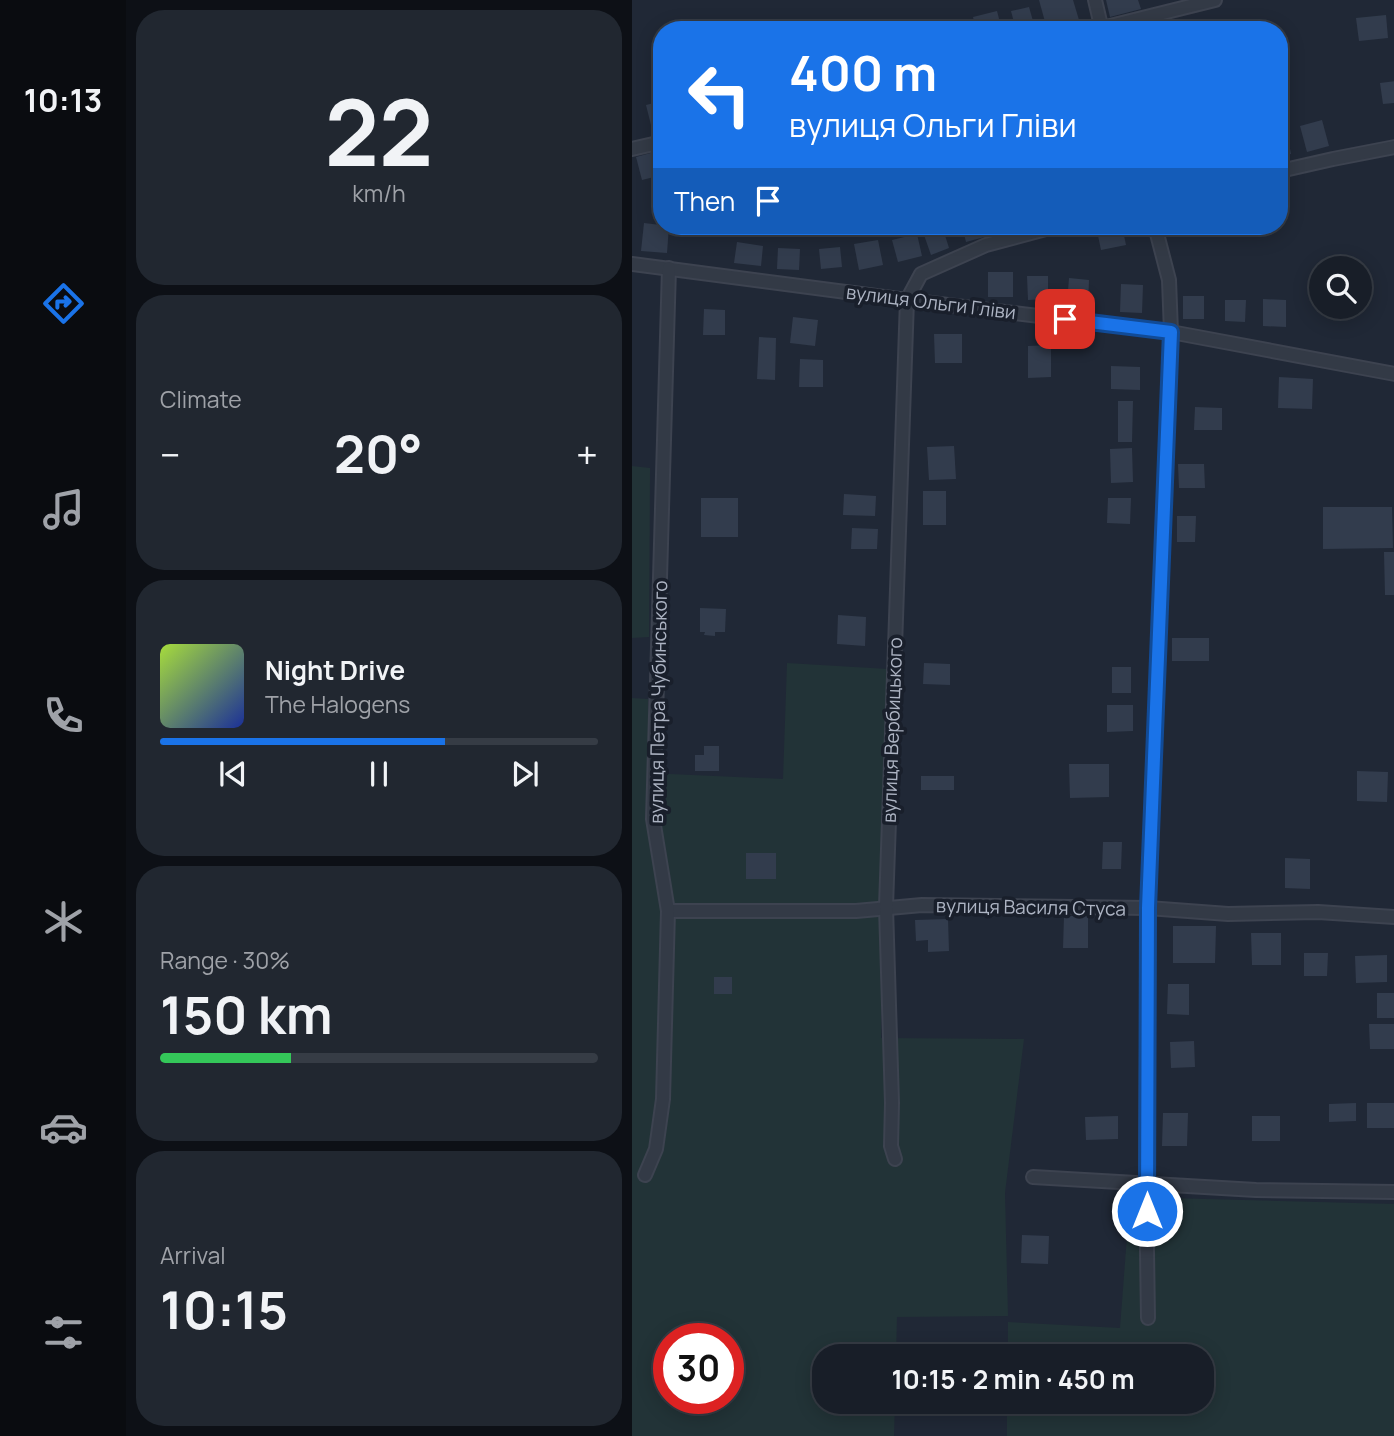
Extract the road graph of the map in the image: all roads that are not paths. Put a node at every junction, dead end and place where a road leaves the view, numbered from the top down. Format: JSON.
{"nodes":[{"id":1,"x":1095,"y":0,"type":"edge"},
{"id":2,"x":1215,"y":0,"type":"edge"},
{"id":3,"x":1098,"y":21,"type":"edge"},
{"id":4,"x":1131,"y":21,"type":"edge"},
{"id":5,"x":653,"y":144,"type":"edge"},
{"id":6,"x":1394,"y":147,"type":"edge"},
{"id":7,"x":632,"y":149,"type":"edge"},
{"id":8,"x":1288,"y":169,"type":"edge"},
{"id":9,"x":1023,"y":235,"type":"edge"},
{"id":10,"x":1157,"y":235,"type":"edge"},
{"id":11,"x":632,"y":264,"type":"edge"},
{"id":12,"x":669,"y":268,"type":"junction"},
{"id":13,"x":907,"y":300,"type":"junction"},
{"id":14,"x":1171,"y":332,"type":"junction"},
{"id":15,"x":1394,"y":374,"type":"edge"},
{"id":16,"x":886,"y":907,"type":"junction"},
{"id":17,"x":1148,"y":908,"type":"junction"},
{"id":18,"x":668,"y":911,"type":"junction"},
{"id":19,"x":1394,"y":917,"type":"edge"},
{"id":20,"x":895,"y":1159,"type":"dead end"},
{"id":21,"x":645,"y":1175,"type":"dead end"},
{"id":22,"x":1033,"y":1177,"type":"dead end"},
{"id":23,"x":1146,"y":1184,"type":"junction"},
{"id":24,"x":1394,"y":1192,"type":"edge"},
{"id":25,"x":1148,"y":1318,"type":"dead end"}],
"edges":[{"from":1,"to":3,"type":"street"},
{"from":2,"to":4,"type":"street"},
{"from":5,"to":7,"type":"street"},
{"from":6,"to":8,"type":"street"},
{"from":9,"to":13,"type":"street"},
{"from":10,"to":14,"type":"street"},
{"from":11,"to":12,"type":"street","name":"вулиця Ольги Гліви"},
{"from":12,"to":13,"type":"street","name":"вулиця Ольги Гліви"},
{"from":12,"to":18,"type":"street","name":"вулиця Петра Чубинського"},
{"from":13,"to":14,"type":"street","name":"вулиця Ольги Гліви"},
{"from":13,"to":16,"type":"street","name":"вулиця Вербицького"},
{"from":14,"to":15,"type":"street","name":"вулиця Ольги Гліви"},
{"from":14,"to":17,"type":"street"},
{"from":16,"to":17,"type":"street","name":"вулиця Василя Стуса"},
{"from":16,"to":18,"type":"street","name":"вулиця Василя Стуса"},
{"from":16,"to":20,"type":"street","name":"вулиця Вербицького"},
{"from":17,"to":19,"type":"street","name":"вулиця Василя Стуса"},
{"from":17,"to":23,"type":"street"},
{"from":18,"to":21,"type":"street","name":"вулиця Петра Чубинського"},
{"from":22,"to":23,"type":"street"},
{"from":23,"to":24,"type":"street"},
{"from":23,"to":25,"type":"street"}]}
